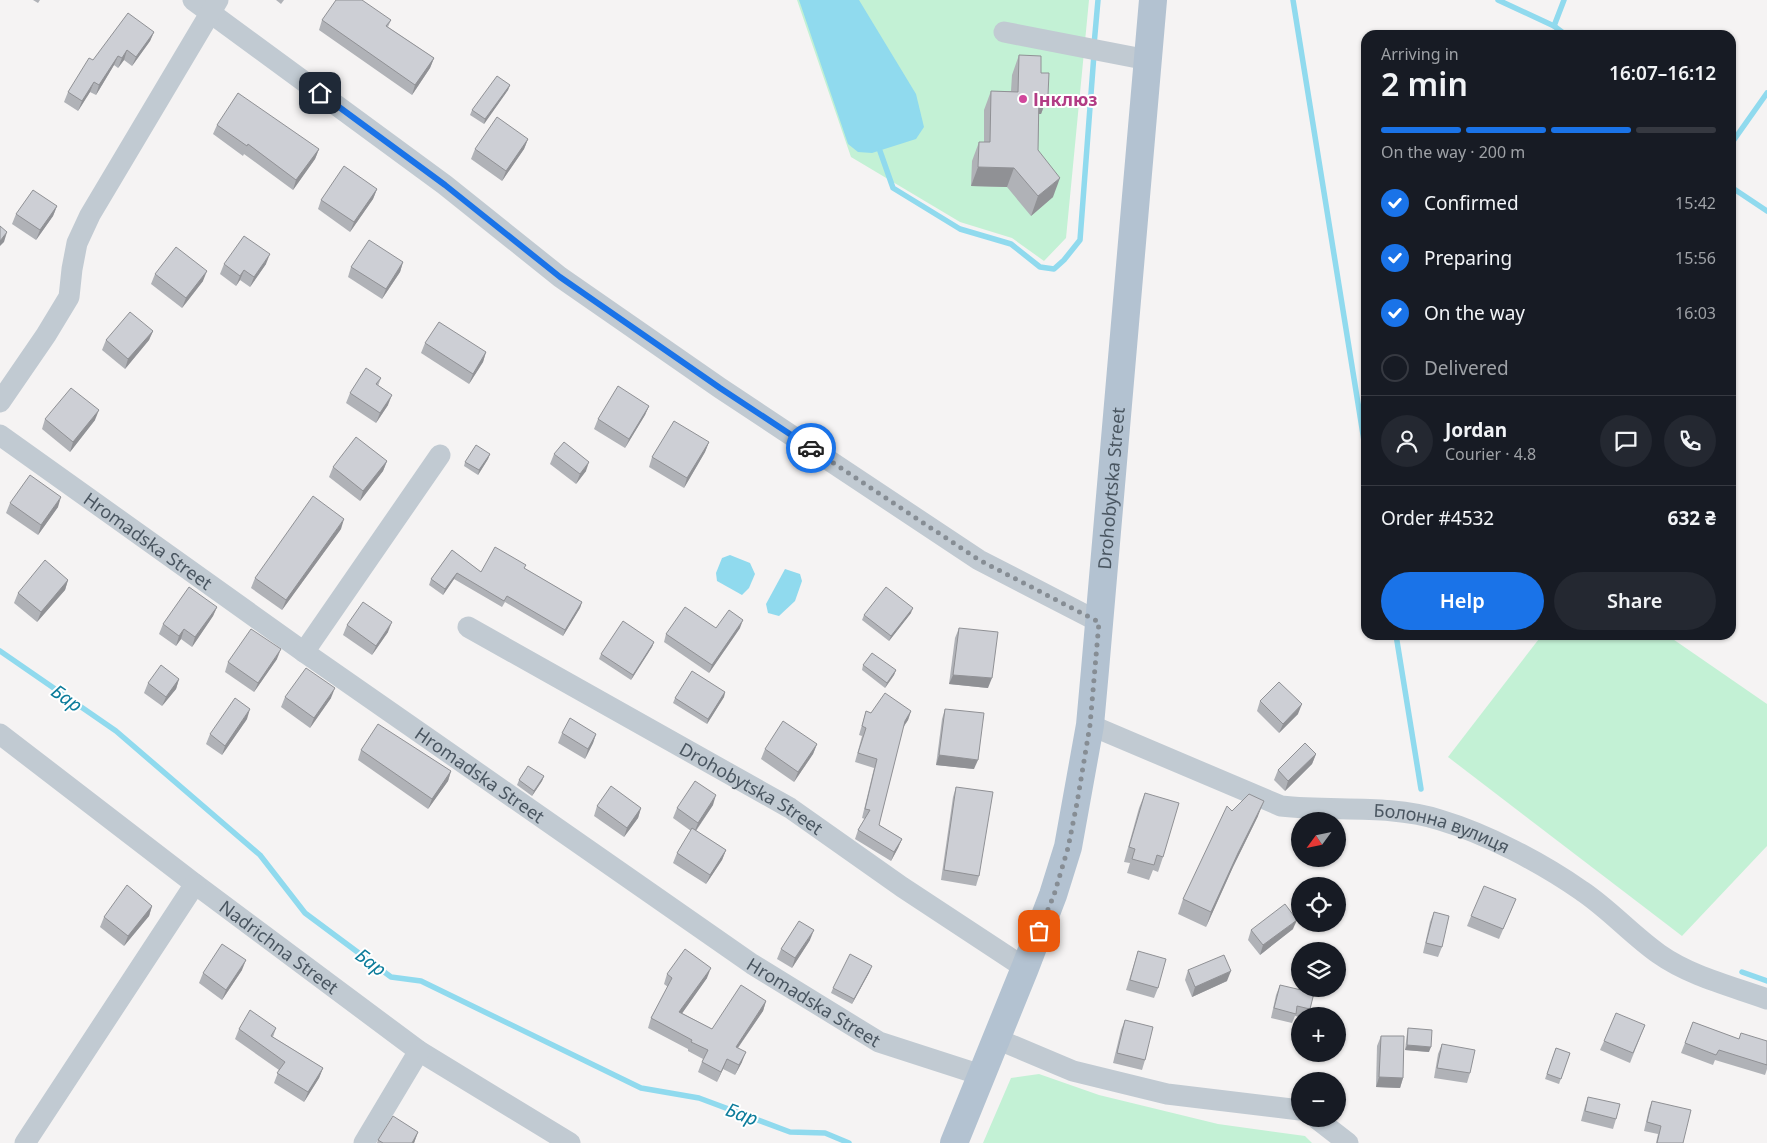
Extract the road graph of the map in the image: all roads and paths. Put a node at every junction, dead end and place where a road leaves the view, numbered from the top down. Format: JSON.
{"nodes":[{"id":1,"x":193,"y":0,"type":"edge"},
{"id":2,"x":1153,"y":0,"type":"edge"},
{"id":3,"x":214,"y":6,"type":"edge"},
{"id":4,"x":1004,"y":32,"type":"dead end"},
{"id":5,"x":1148,"y":60,"type":"junction"},
{"id":6,"x":0,"y":402,"type":"edge"},
{"id":7,"x":0,"y":435,"type":"edge"},
{"id":8,"x":440,"y":455,"type":"dead end"},
{"id":9,"x":1099,"y":622,"type":"junction"},
{"id":10,"x":468,"y":627,"type":"dead end"},
{"id":11,"x":304,"y":652,"type":"junction"},
{"id":12,"x":1090,"y":725,"type":"junction"},
{"id":13,"x":0,"y":734,"type":"edge"},
{"id":14,"x":195,"y":884,"type":"junction"},
{"id":15,"x":1025,"y":968,"type":"junction"},
{"id":16,"x":1767,"y":999,"type":"edge"},
{"id":17,"x":997,"y":1039,"type":"junction"},
{"id":18,"x":419,"y":1051,"type":"junction"},
{"id":19,"x":980,"y":1075,"type":"junction"},
{"id":20,"x":1291,"y":1109,"type":"edge"},
{"id":21,"x":1327,"y":1127,"type":"edge"},
{"id":22,"x":25,"y":1143,"type":"edge"},
{"id":23,"x":364,"y":1143,"type":"edge"},
{"id":24,"x":570,"y":1143,"type":"edge"},
{"id":25,"x":954,"y":1143,"type":"edge"},
{"id":26,"x":1348,"y":1143,"type":"edge"}],
"edges":[{"from":1,"to":3,"type":"street"},
{"from":2,"to":5,"type":"main road","name":"Drohobytska Street"},
{"from":3,"to":6,"type":"street"},
{"from":3,"to":9,"type":"street"},
{"from":4,"to":5,"type":"street"},
{"from":5,"to":9,"type":"main road","name":"Drohobytska Street"},
{"from":7,"to":11,"type":"street","name":"Hromadska Street"},
{"from":8,"to":11,"type":"street"},
{"from":9,"to":12,"type":"main road","name":"Drohobytska Street"},
{"from":10,"to":15,"type":"street","name":"Drohobytska Street"},
{"from":11,"to":19,"type":"street","name":"Hromadska Street"},
{"from":12,"to":15,"type":"main road","name":"Drohobytska Street"},
{"from":12,"to":16,"type":"street","name":"Болонна вулиця"},
{"from":13,"to":14,"type":"street","name":"Nadrichna Street"},
{"from":14,"to":18,"type":"street","name":"Nadrichna Street"},
{"from":14,"to":22,"type":"street"},
{"from":15,"to":17,"type":"main road","name":"Drohobytska Street"},
{"from":17,"to":19,"type":"main road","name":"Drohobytska Street"},
{"from":17,"to":20,"type":"street"},
{"from":18,"to":23,"type":"street"},
{"from":18,"to":24,"type":"street","name":"Nadrichna Street"},
{"from":19,"to":25,"type":"main road","name":"Drohobytska Street"},
{"from":21,"to":26,"type":"street"}]}
